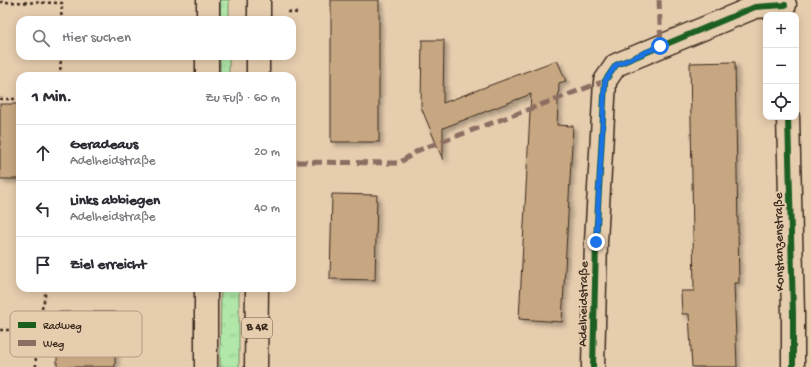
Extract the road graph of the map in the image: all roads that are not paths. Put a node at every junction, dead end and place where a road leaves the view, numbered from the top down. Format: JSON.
{"nodes":[{"id":1,"x":208,"y":0,"type":"edge"},
{"id":2,"x":259,"y":0,"type":"edge"},
{"id":3,"x":785,"y":7,"type":"edge"},
{"id":4,"x":208,"y":16,"type":"edge"},
{"id":5,"x":259,"y":16,"type":"edge"},
{"id":6,"x":207,"y":60,"type":"edge"},
{"id":7,"x":258,"y":60,"type":"edge"},
{"id":8,"x":207,"y":72,"type":"edge"},
{"id":9,"x":258,"y":72,"type":"edge"},
{"id":10,"x":788,"y":120,"type":"edge"},
{"id":11,"x":206,"y":292,"type":"edge"},
{"id":12,"x":257,"y":292,"type":"edge"},
{"id":13,"x":206,"y":367,"type":"edge"},
{"id":14,"x":256,"y":367,"type":"edge"},
{"id":15,"x":594,"y":367,"type":"edge"},
{"id":16,"x":792,"y":367,"type":"edge"}],
"edges":[{"from":1,"to":4,"type":"street"},
{"from":2,"to":5,"type":"street"},
{"from":3,"to":15,"type":"street","name":"Adelheidstraße"},
{"from":6,"to":8,"type":"street"},
{"from":7,"to":9,"type":"street"},
{"from":10,"to":16,"type":"street","name":"Konstanzenstraße"},
{"from":11,"to":13,"type":"street"},
{"from":12,"to":14,"type":"street","number":"B 4R"}]}
